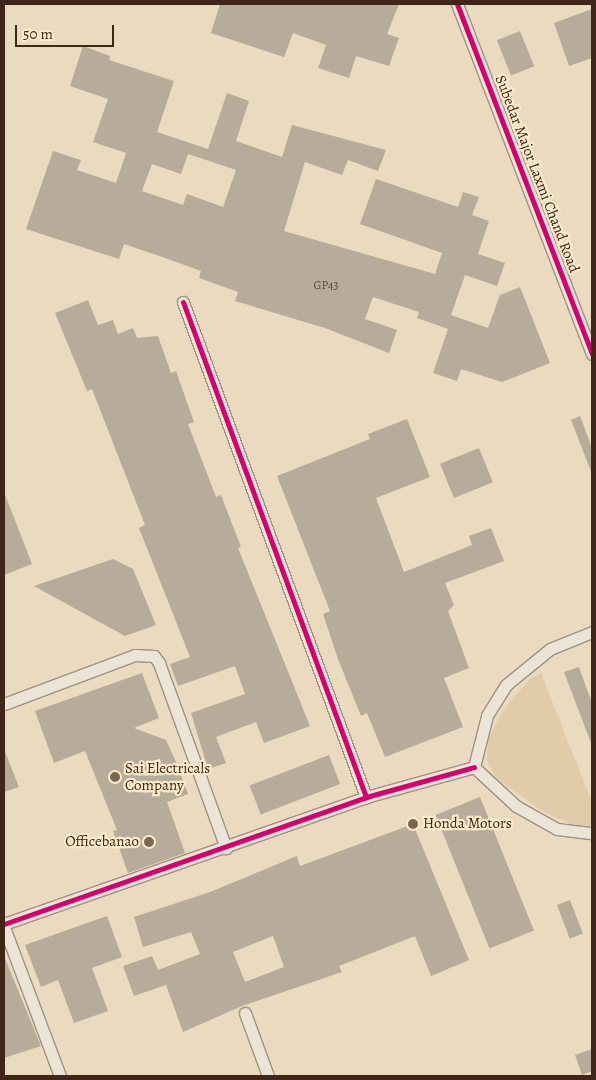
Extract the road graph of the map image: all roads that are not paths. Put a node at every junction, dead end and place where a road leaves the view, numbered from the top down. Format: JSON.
{"nodes":[{"id":1,"x":458,"y":4,"type":"edge"},
{"id":2,"x":183,"y":302,"type":"dead end"},
{"id":3,"x":592,"y":354,"type":"edge"},
{"id":4,"x":592,"y":632,"type":"edge"},
{"id":5,"x":4,"y":704,"type":"edge"},
{"id":6,"x":474,"y":766,"type":"junction"},
{"id":7,"x":366,"y":797,"type":"junction"},
{"id":8,"x":592,"y":834,"type":"edge"},
{"id":9,"x":226,"y":848,"type":"junction"},
{"id":10,"x":4,"y":926,"type":"edge"},
{"id":11,"x":245,"y":1013,"type":"dead end"},
{"id":12,"x":60,"y":1076,"type":"edge"},
{"id":13,"x":268,"y":1076,"type":"edge"}],
"edges":[{"from":1,"to":3,"type":"street","name":"Subedar Major Laxmi Chand Road"},
{"from":2,"to":7,"type":"street"},
{"from":4,"to":6,"type":"street"},
{"from":5,"to":9,"type":"street"},
{"from":6,"to":7,"type":"street"},
{"from":6,"to":8,"type":"street"},
{"from":7,"to":9,"type":"street"},
{"from":9,"to":10,"type":"street"},
{"from":10,"to":12,"type":"street"},
{"from":11,"to":13,"type":"street"}]}
